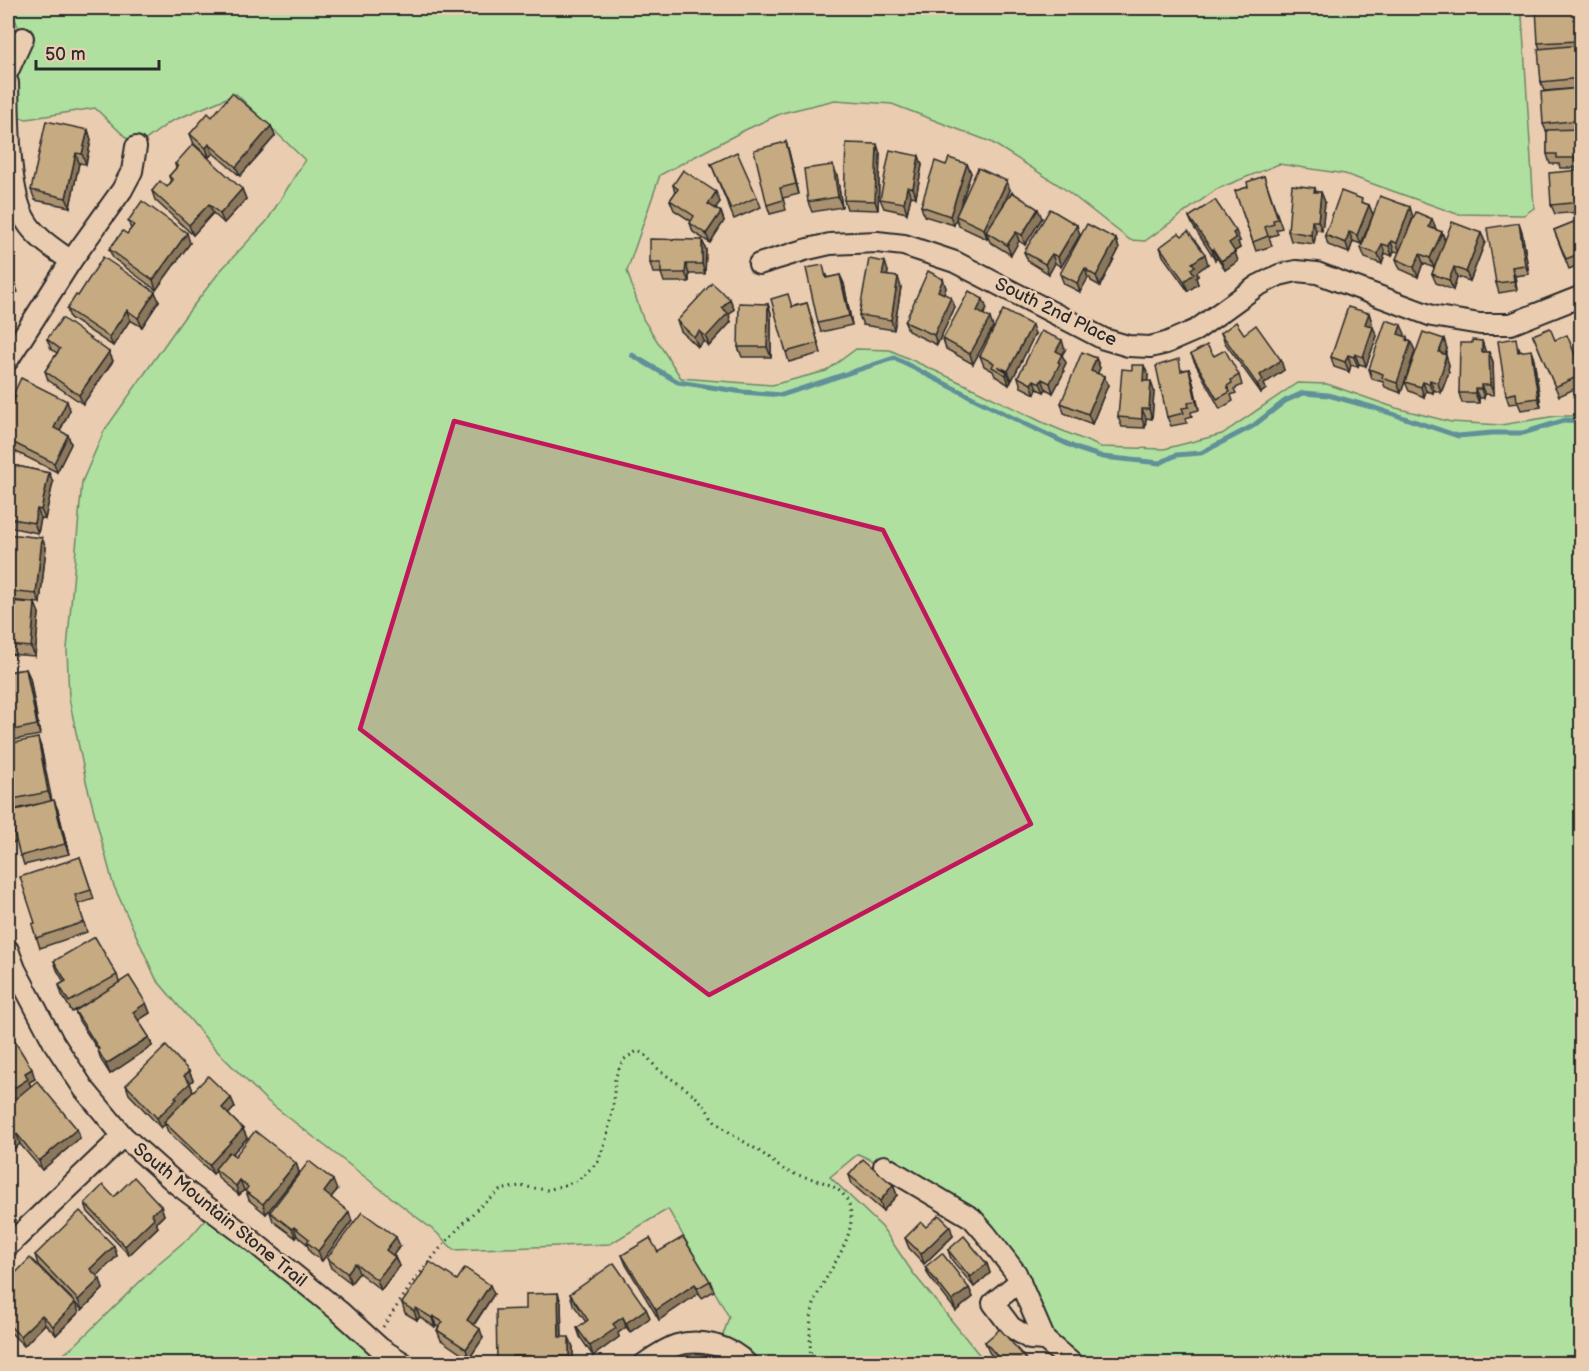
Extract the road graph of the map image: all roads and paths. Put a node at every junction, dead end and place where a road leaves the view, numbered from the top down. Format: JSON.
{"nodes":[{"id":1,"x":23,"y":38,"type":"dead end"},
{"id":2,"x":8,"y":71,"type":"edge"},
{"id":3,"x":8,"y":83,"type":"edge"},
{"id":4,"x":136,"y":147,"type":"dead end"},
{"id":5,"x":71,"y":261,"type":"junction"},
{"id":6,"x":759,"y":264,"type":"dead end"},
{"id":7,"x":1581,"y":296,"type":"edge"},
{"id":8,"x":8,"y":360,"type":"edge"},
{"id":9,"x":8,"y":950,"type":"edge"},
{"id":10,"x":123,"y":1136,"type":"junction"},
{"id":11,"x":884,"y":1166,"type":"dead end"},
{"id":12,"x":8,"y":1246,"type":"edge"},
{"id":13,"x":1020,"y":1281,"type":"junction"},
{"id":14,"x":1045,"y":1340,"type":"junction"},
{"id":15,"x":380,"y":1348,"type":"junction"},
{"id":16,"x":405,"y":1364,"type":"edge"},
{"id":17,"x":644,"y":1364,"type":"edge"},
{"id":18,"x":747,"y":1364,"type":"edge"},
{"id":19,"x":813,"y":1364,"type":"edge"},
{"id":20,"x":1073,"y":1364,"type":"edge"}],
"edges":[{"from":1,"to":2,"type":"street"},
{"from":3,"to":5,"type":"street"},
{"from":4,"to":5,"type":"street"},
{"from":5,"to":8,"type":"street"},
{"from":6,"to":7,"type":"street","name":"South 2nd Place"},
{"from":9,"to":10,"type":"street","name":"South Mountain Stone Trail"},
{"from":10,"to":12,"type":"street"},
{"from":10,"to":15,"type":"street","name":"South Mountain Stone Trail"},
{"from":11,"to":13,"type":"street"},
{"from":13,"to":14,"type":"street"},
{"from":13,"to":14,"type":"street"},
{"from":14,"to":20,"type":"street"},
{"from":15,"to":16,"type":"street","name":"South Mountain Stone Trail"},
{"from":15,"to":19,"type":"path"},
{"from":17,"to":18,"type":"street"}]}
